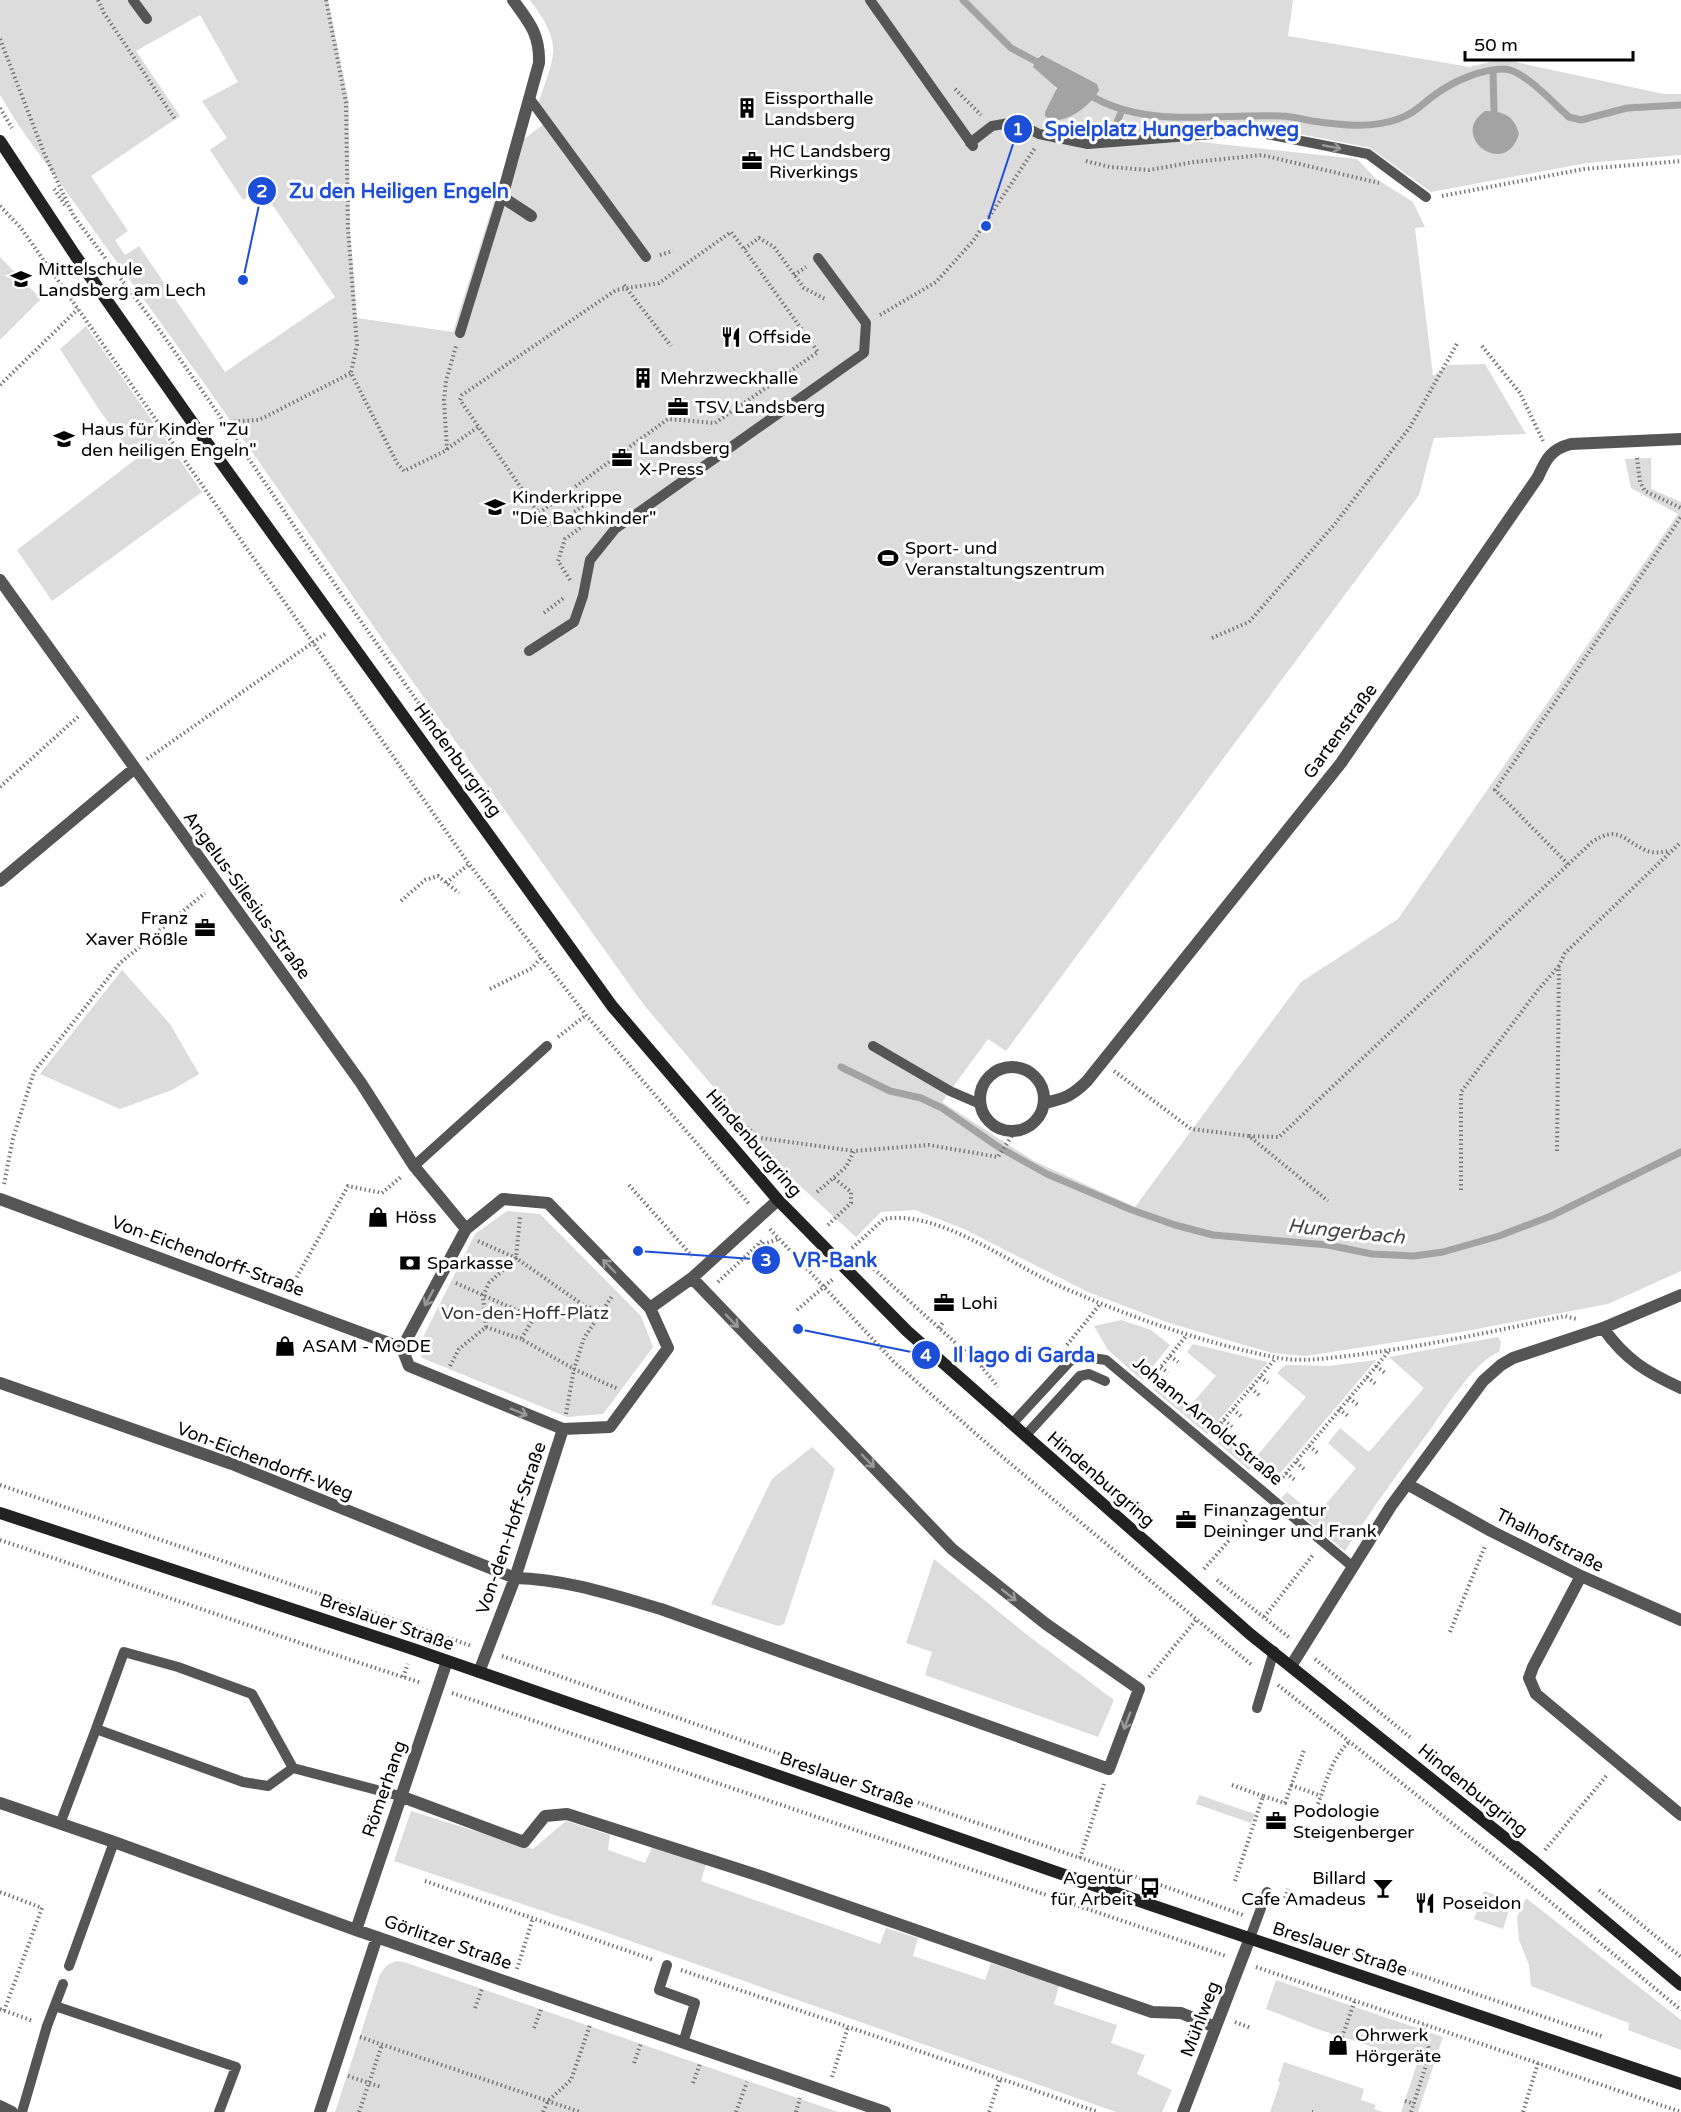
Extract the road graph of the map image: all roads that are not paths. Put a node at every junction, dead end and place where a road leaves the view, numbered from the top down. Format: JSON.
{"nodes":[{"id":1,"x":133,"y":0,"type":"edge"},
{"id":2,"x":513,"y":0,"type":"edge"},
{"id":3,"x":870,"y":0,"type":"edge"},
{"id":4,"x":147,"y":19,"type":"dead end"},
{"id":5,"x":530,"y":99,"type":"junction"},
{"id":6,"x":0,"y":141,"type":"edge"},
{"id":7,"x":502,"y":197,"type":"junction"},
{"id":8,"x":1426,"y":197,"type":"road end"},
{"id":9,"x":531,"y":216,"type":"dead end"},
{"id":10,"x":646,"y":257,"type":"dead end"},
{"id":11,"x":818,"y":258,"type":"dead end"},
{"id":12,"x":460,"y":333,"type":"road end"},
{"id":13,"x":1681,"y":438,"type":"edge"},
{"id":14,"x":0,"y":580,"type":"edge"},
{"id":15,"x":529,"y":651,"type":"dead end"},
{"id":16,"x":135,"y":768,"type":"junction"},
{"id":17,"x":0,"y":881,"type":"edge"},
{"id":18,"x":547,"y":1046,"type":"road end"},
{"id":19,"x":873,"y":1046,"type":"dead end"},
{"id":20,"x":1044,"y":1103,"type":"junction"},
{"id":21,"x":980,"y":1104,"type":"junction"},
{"id":22,"x":414,"y":1166,"type":"junction"},
{"id":23,"x":0,"y":1199,"type":"edge"},
{"id":24,"x":778,"y":1200,"type":"junction"},
{"id":25,"x":465,"y":1232,"type":"junction"},
{"id":26,"x":692,"y":1278,"type":"junction"},
{"id":27,"x":1681,"y":1295,"type":"edge"},
{"id":28,"x":650,"y":1308,"type":"junction"},
{"id":29,"x":1603,"y":1328,"type":"junction"},
{"id":30,"x":402,"y":1348,"type":"junction"},
{"id":31,"x":1105,"y":1381,"type":"dead end"},
{"id":32,"x":0,"y":1383,"type":"edge"},
{"id":33,"x":1681,"y":1388,"type":"edge"},
{"id":34,"x":1012,"y":1424,"type":"junction"},
{"id":35,"x":563,"y":1429,"type":"junction"},
{"id":36,"x":1025,"y":1436,"type":"junction"},
{"id":37,"x":1407,"y":1484,"type":"junction"},
{"id":38,"x":0,"y":1513,"type":"edge"},
{"id":39,"x":1353,"y":1567,"type":"junction"},
{"id":40,"x":1581,"y":1576,"type":"junction"},
{"id":41,"x":515,"y":1578,"type":"junction"},
{"id":42,"x":1681,"y":1620,"type":"edge"},
{"id":43,"x":1274,"y":1651,"type":"junction"},
{"id":44,"x":447,"y":1660,"type":"junction"},
{"id":45,"x":1291,"y":1666,"type":"junction"},
{"id":46,"x":478,"y":1672,"type":"junction"},
{"id":47,"x":1257,"y":1708,"type":"dead end"},
{"id":48,"x":96,"y":1729,"type":"junction"},
{"id":49,"x":293,"y":1768,"type":"junction"},
{"id":50,"x":400,"y":1796,"type":"junction"},
{"id":51,"x":0,"y":1803,"type":"edge"},
{"id":52,"x":1681,"y":1815,"type":"edge"},
{"id":53,"x":60,"y":1824,"type":"junction"},
{"id":54,"x":114,"y":1842,"type":"junction"},
{"id":55,"x":1267,"y":1892,"type":"dead end"},
{"id":56,"x":356,"y":1930,"type":"junction"},
{"id":57,"x":377,"y":1937,"type":"junction"},
{"id":58,"x":1250,"y":1938,"type":"junction"},
{"id":59,"x":668,"y":1965,"type":"road end"},
{"id":60,"x":69,"y":1966,"type":"dead end"},
{"id":61,"x":63,"y":1984,"type":"dead end"},
{"id":62,"x":1681,"y":1985,"type":"edge"},
{"id":63,"x":55,"y":2006,"type":"junction"},
{"id":64,"x":1215,"y":2027,"type":"junction"},
{"id":65,"x":683,"y":2043,"type":"junction"},
{"id":66,"x":1681,"y":2084,"type":"edge"},
{"id":67,"x":0,"y":2106,"type":"edge"},
{"id":68,"x":12,"y":2112,"type":"edge"},
{"id":69,"x":22,"y":2112,"type":"edge"},
{"id":70,"x":219,"y":2112,"type":"edge"},
{"id":71,"x":320,"y":2112,"type":"edge"},
{"id":72,"x":885,"y":2112,"type":"edge"},
{"id":73,"x":1183,"y":2112,"type":"edge"}],
"edges":[{"from":1,"to":4,"type":"lane"},
{"from":2,"to":5,"type":"street"},
{"from":3,"to":8,"type":"lane","one_way":true},
{"from":5,"to":7,"type":"street"},
{"from":5,"to":10,"type":"lane"},
{"from":6,"to":24,"type":"main road","name":"Hindenburgring"},
{"from":7,"to":9,"type":"street"},
{"from":7,"to":12,"type":"lane"},
{"from":11,"to":15,"type":"lane"},
{"from":13,"to":20,"type":"street","name":"Gartenstraße"},
{"from":14,"to":16,"type":"street","name":"Angelus-Silesius-Straße"},
{"from":16,"to":17,"type":"street"},
{"from":16,"to":22,"type":"street","name":"Angelus-Silesius-Straße"},
{"from":18,"to":22,"type":"lane"},
{"from":19,"to":21,"type":"lane"},
{"from":20,"to":21,"type":"street"},
{"from":20,"to":21,"type":"street"},
{"from":22,"to":25,"type":"street","name":"Angelus-Silesius-Straße"},
{"from":23,"to":30,"type":"street","name":"Von-Eichendorff-Straße"},
{"from":24,"to":26,"type":"street"},
{"from":24,"to":34,"type":"main road","name":"Hindenburgring"},
{"from":28,"to":25,"type":"street","name":"Von-den-Hoff-Straße","one_way":true},
{"from":25,"to":30,"type":"street","name":"Von-den-Hoff-Straße","one_way":true},
{"from":26,"to":28,"type":"street"},
{"from":26,"to":41,"type":"street","one_way":true},
{"from":27,"to":29,"type":"street"},
{"from":28,"to":35,"type":"street","name":"Von-den-Hoff-Straße"},
{"from":29,"to":33,"type":"street"},
{"from":29,"to":37,"type":"street"},
{"from":30,"to":35,"type":"street","name":"Von-den-Hoff-Straße","one_way":true},
{"from":31,"to":36,"type":"lane"},
{"from":32,"to":41,"type":"street","name":"Von-Eichendorff-Weg"},
{"from":34,"to":36,"type":"main road","name":"Hindenburgring"},
{"from":34,"to":39,"type":"lane","name":"Johann-Arnold-Straße"},
{"from":35,"to":41,"type":"street","name":"Von-den-Hoff-Straße"},
{"from":36,"to":43,"type":"main road","name":"Hindenburgring"},
{"from":37,"to":39,"type":"street"},
{"from":37,"to":40,"type":"street","name":"Thalhofstraße"},
{"from":38,"to":44,"type":"main road","name":"Breslauer Straße"},
{"from":39,"to":45,"type":"street"},
{"from":40,"to":42,"type":"street","name":"Thalhofstraße"},
{"from":40,"to":52,"type":"street"},
{"from":41,"to":46,"type":"street","name":"Von-den-Hoff-Straße"},
{"from":43,"to":45,"type":"main road","name":"Hindenburgring"},
{"from":43,"to":47,"type":"lane"},
{"from":44,"to":46,"type":"main road","name":"Breslauer Straße"},
{"from":44,"to":50,"type":"street","name":"Römerhang"},
{"from":45,"to":62,"type":"main road","name":"Hindenburgring"},
{"from":46,"to":58,"type":"main road","name":"Breslauer Straße"},
{"from":48,"to":49,"type":"lane"},
{"from":48,"to":49,"type":"lane"},
{"from":48,"to":53,"type":"lane"},
{"from":49,"to":50,"type":"lane"},
{"from":50,"to":56,"type":"street","name":"Römerhang"},
{"from":50,"to":64,"type":"street"},
{"from":51,"to":53,"type":"street","name":"Görlitzer Straße"},
{"from":53,"to":54,"type":"street","name":"Görlitzer Straße"},
{"from":54,"to":56,"type":"street","name":"Görlitzer Straße"},
{"from":54,"to":60,"type":"lane"},
{"from":55,"to":58,"type":"lane"},
{"from":56,"to":57,"type":"street","name":"Görlitzer Straße"},
{"from":57,"to":65,"type":"street","name":"Görlitzer Straße"},
{"from":57,"to":71,"type":"street"},
{"from":58,"to":64,"type":"street","name":"Mühlweg"},
{"from":58,"to":66,"type":"main road","name":"Breslauer Straße"},
{"from":59,"to":65,"type":"lane"},
{"from":61,"to":63,"type":"lane"},
{"from":63,"to":69,"type":"lane"},
{"from":63,"to":70,"type":"lane"},
{"from":64,"to":73,"type":"street","name":"Mühlweg"},
{"from":65,"to":72,"type":"street","name":"Görlitzer Straße"},
{"from":67,"to":68,"type":"street"}]}
